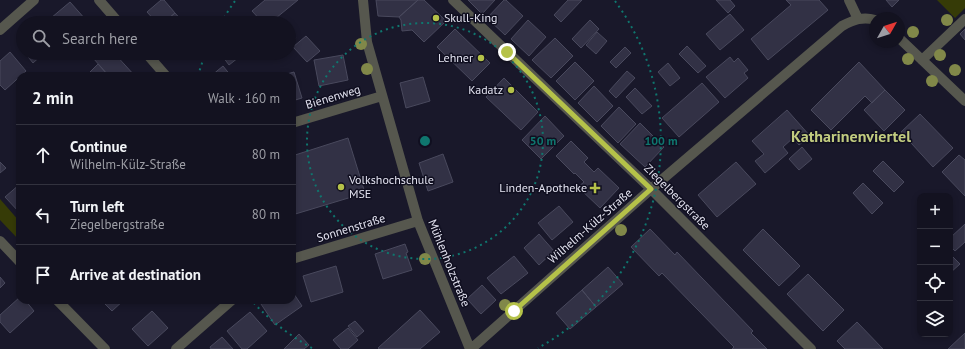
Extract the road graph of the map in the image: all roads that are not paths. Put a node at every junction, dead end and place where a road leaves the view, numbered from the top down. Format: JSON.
{"nodes":[{"id":1,"x":34,"y":0,"type":"edge"},
{"id":2,"x":99,"y":0,"type":"edge"},
{"id":3,"x":363,"y":0,"type":"edge"},
{"id":4,"x":453,"y":0,"type":"edge"},
{"id":5,"x":850,"y":0,"type":"edge"},
{"id":6,"x":113,"y":16,"type":"edge"},
{"id":7,"x":858,"y":19,"type":"junction"},
{"id":8,"x":869,"y":19,"type":"edge"},
{"id":9,"x":965,"y":19,"type":"edge"},
{"id":10,"x":0,"y":30,"type":"edge"},
{"id":11,"x":905,"y":44,"type":"edge"},
{"id":12,"x":152,"y":60,"type":"edge"},
{"id":13,"x":922,"y":60,"type":"junction"},
{"id":14,"x":163,"y":72,"type":"edge"},
{"id":15,"x":382,"y":96,"type":"junction"},
{"id":16,"x":965,"y":102,"type":"edge"},
{"id":17,"x":296,"y":122,"type":"edge"},
{"id":18,"x":651,"y":189,"type":"junction"},
{"id":19,"x":418,"y":221,"type":"junction"},
{"id":20,"x":0,"y":241,"type":"edge"},
{"id":21,"x":16,"y":258,"type":"edge"},
{"id":22,"x":296,"y":258,"type":"edge"},
{"id":23,"x":61,"y":304,"type":"edge"},
{"id":24,"x":227,"y":304,"type":"edge"},
{"id":25,"x":105,"y":349,"type":"edge"},
{"id":26,"x":176,"y":349,"type":"edge"},
{"id":27,"x":470,"y":349,"type":"edge"},
{"id":28,"x":811,"y":349,"type":"edge"}],
"edges":[{"from":1,"to":10,"type":"street"},
{"from":2,"to":6,"type":"street"},
{"from":3,"to":15,"type":"street","name":"Mühlenholzstraße"},
{"from":4,"to":18,"type":"street","name":"Ziegelbergstraße"},
{"from":5,"to":7,"type":"street"},
{"from":7,"to":8,"type":"street"},
{"from":7,"to":18,"type":"street","name":"Wilhelm-Külz-Straße"},
{"from":9,"to":13,"type":"street"},
{"from":11,"to":13,"type":"street"},
{"from":12,"to":14,"type":"street"},
{"from":13,"to":16,"type":"street"},
{"from":15,"to":17,"type":"street","name":"Bienenweg"},
{"from":15,"to":19,"type":"street","name":"Mühlenholzstraße"},
{"from":18,"to":27,"type":"street","name":"Wilhelm-Külz-Straße"},
{"from":18,"to":28,"type":"street","name":"Ziegelbergstraße"},
{"from":19,"to":22,"type":"street","name":"Sonnenstraße"},
{"from":19,"to":27,"type":"street","name":"Mühlenholzstraße"},
{"from":20,"to":21,"type":"street"},
{"from":23,"to":25,"type":"street"},
{"from":24,"to":26,"type":"street"}]}
